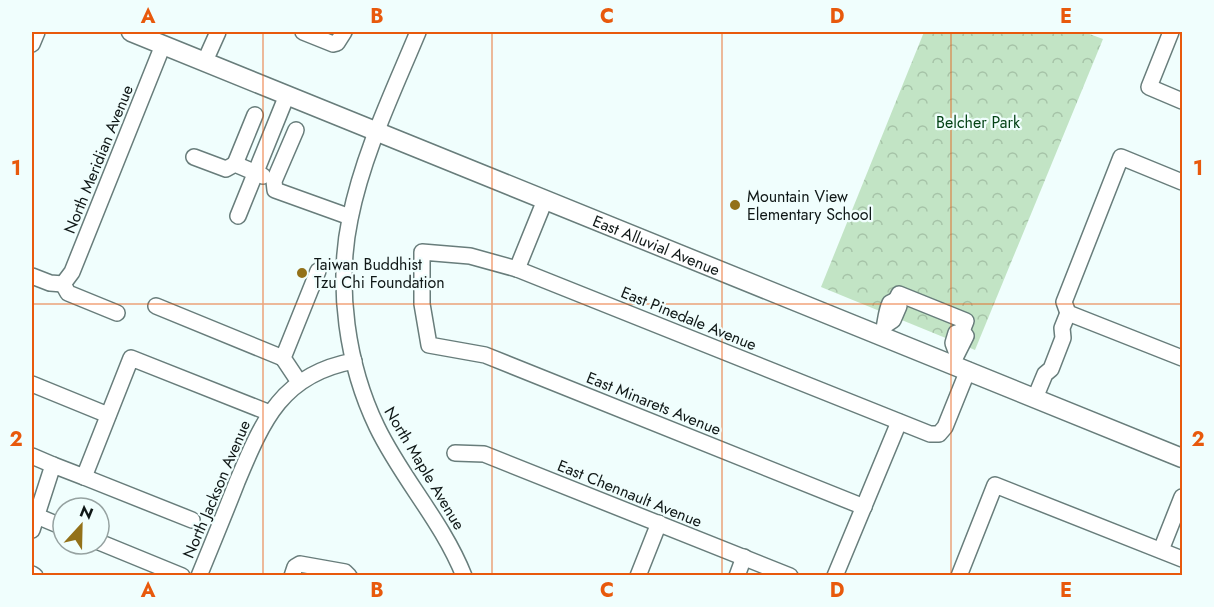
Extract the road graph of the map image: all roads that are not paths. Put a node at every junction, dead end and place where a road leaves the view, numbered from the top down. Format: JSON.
{"nodes":[{"id":1,"x":37,"y":32,"type":"edge"},
{"id":2,"x":130,"y":32,"type":"edge"},
{"id":3,"x":303,"y":32,"type":"edge"},
{"id":4,"x":344,"y":32,"type":"edge"},
{"id":5,"x":418,"y":32,"type":"edge"},
{"id":6,"x":1171,"y":32,"type":"edge"},
{"id":7,"x":216,"y":36,"type":"edge"},
{"id":8,"x":32,"y":44,"type":"edge"},
{"id":9,"x":163,"y":45,"type":"junction"},
{"id":10,"x":205,"y":61,"type":"junction"},
{"id":11,"x":287,"y":95,"type":"junction"},
{"id":12,"x":1182,"y":101,"type":"edge"},
{"id":13,"x":255,"y":116,"type":"dead end"},
{"id":14,"x":296,"y":130,"type":"dead end"},
{"id":15,"x":377,"y":131,"type":"junction"},
{"id":16,"x":194,"y":157,"type":"dead end"},
{"id":17,"x":235,"y":164,"type":"junction"},
{"id":18,"x":256,"y":172,"type":"junction"},
{"id":19,"x":274,"y":181,"type":"junction"},
{"id":20,"x":1182,"y":182,"type":"edge"},
{"id":21,"x":545,"y":200,"type":"junction"},
{"id":22,"x":238,"y":216,"type":"dead end"},
{"id":23,"x":350,"y":217,"type":"junction"},
{"id":24,"x":517,"y":269,"type":"junction"},
{"id":25,"x":318,"y":272,"type":"dead end"},
{"id":26,"x":32,"y":276,"type":"edge"},
{"id":27,"x":63,"y":284,"type":"junction"},
{"id":28,"x":156,"y":306,"type":"dead end"},
{"id":29,"x":117,"y":313,"type":"dead end"},
{"id":30,"x":1068,"y":313,"type":"junction"},
{"id":31,"x":885,"y":330,"type":"junction"},
{"id":32,"x":429,"y":345,"type":"joint"},
{"id":33,"x":283,"y":358,"type":"junction"},
{"id":34,"x":1182,"y":358,"type":"edge"},
{"id":35,"x":354,"y":361,"type":"junction"},
{"id":36,"x":958,"y":362,"type":"junction"},
{"id":37,"x":299,"y":382,"type":"junction"},
{"id":38,"x":32,"y":384,"type":"edge"},
{"id":39,"x":1035,"y":398,"type":"junction"},
{"id":40,"x":270,"y":412,"type":"junction"},
{"id":41,"x":108,"y":415,"type":"junction"},
{"id":42,"x":899,"y":422,"type":"junction"},
{"id":43,"x":455,"y":453,"type":"dead end"},
{"id":44,"x":32,"y":456,"type":"edge"},
{"id":45,"x":1182,"y":458,"type":"edge"},
{"id":46,"x":53,"y":465,"type":"junction"},
{"id":47,"x":84,"y":477,"type":"junction"},
{"id":48,"x":1182,"y":497,"type":"edge"},
{"id":49,"x":864,"y":507,"type":"junction"},
{"id":50,"x":33,"y":520,"type":"edge"},
{"id":51,"x":192,"y":520,"type":"dead end"},
{"id":52,"x":51,"y":524,"type":"edge"},
{"id":53,"x":659,"y":524,"type":"junction"},
{"id":54,"x":111,"y":547,"type":"edge"},
{"id":55,"x":1161,"y":550,"type":"junction"},
{"id":56,"x":744,"y":557,"type":"junction"},
{"id":57,"x":1182,"y":559,"type":"edge"},
{"id":58,"x":182,"y":576,"type":"edge"},
{"id":59,"x":199,"y":576,"type":"edge"},
{"id":60,"x":292,"y":576,"type":"edge"},
{"id":61,"x":349,"y":576,"type":"edge"},
{"id":62,"x":464,"y":576,"type":"edge"},
{"id":63,"x":638,"y":576,"type":"edge"},
{"id":64,"x":737,"y":576,"type":"edge"},
{"id":65,"x":790,"y":576,"type":"edge"},
{"id":66,"x":836,"y":576,"type":"edge"},
{"id":67,"x":959,"y":576,"type":"edge"}],
"edges":[{"from":1,"to":8,"type":"street"},
{"from":2,"to":9,"type":"main road","name":"East Alluvial Avenue"},
{"from":3,"to":4,"type":"street"},
{"from":5,"to":15,"type":"street","name":"North Maple Avenue"},
{"from":6,"to":12,"type":"street"},
{"from":7,"to":10,"type":"street"},
{"from":9,"to":10,"type":"main road","name":"East Alluvial Avenue"},
{"from":9,"to":27,"type":"street","name":"North Meridian Avenue"},
{"from":10,"to":11,"type":"main road","name":"East Alluvial Avenue"},
{"from":11,"to":15,"type":"main road","name":"East Alluvial Avenue"},
{"from":11,"to":18,"type":"street"},
{"from":13,"to":17,"type":"street"},
{"from":14,"to":19,"type":"street"},
{"from":15,"to":21,"type":"main road","name":"East Alluvial Avenue"},
{"from":15,"to":23,"type":"street","name":"North Maple Avenue"},
{"from":16,"to":17,"type":"street"},
{"from":17,"to":18,"type":"street"},
{"from":18,"to":19,"type":"street"},
{"from":18,"to":22,"type":"street"},
{"from":19,"to":23,"type":"street"},
{"from":20,"to":30,"type":"street"},
{"from":21,"to":24,"type":"street"},
{"from":21,"to":31,"type":"main road","name":"East Alluvial Avenue"},
{"from":23,"to":35,"type":"street","name":"North Maple Avenue"},
{"from":24,"to":32,"type":"street","name":"East Pinedale Avenue"},
{"from":24,"to":42,"type":"street","name":"East Pinedale Avenue"},
{"from":25,"to":33,"type":"street"},
{"from":26,"to":27,"type":"street"},
{"from":27,"to":29,"type":"street"},
{"from":28,"to":33,"type":"street"},
{"from":30,"to":34,"type":"street"},
{"from":30,"to":39,"type":"street"},
{"from":31,"to":36,"type":"main road","name":"East Alluvial Avenue"},
{"from":31,"to":36,"type":"street"},
{"from":32,"to":49,"type":"street","name":"East Minarets Avenue"},
{"from":33,"to":37,"type":"street"},
{"from":35,"to":37,"type":"street","name":"North Jackson Avenue"},
{"from":35,"to":62,"type":"street","name":"North Maple Avenue"},
{"from":36,"to":39,"type":"main road","name":"East Alluvial Avenue"},
{"from":36,"to":42,"type":"street","name":"East Pinedale Avenue"},
{"from":37,"to":40,"type":"street","name":"North Jackson Avenue"},
{"from":38,"to":41,"type":"street"},
{"from":39,"to":45,"type":"main road","name":"East Alluvial Avenue"},
{"from":40,"to":41,"type":"street"},
{"from":40,"to":59,"type":"street","name":"North Jackson Avenue"},
{"from":41,"to":47,"type":"street"},
{"from":42,"to":49,"type":"street"},
{"from":43,"to":53,"type":"street","name":"East Chennault Avenue"},
{"from":44,"to":46,"type":"street"},
{"from":46,"to":47,"type":"street"},
{"from":46,"to":50,"type":"street"},
{"from":47,"to":51,"type":"street"},
{"from":48,"to":55,"type":"street"},
{"from":49,"to":66,"type":"street"},
{"from":50,"to":52,"type":"street"},
{"from":53,"to":56,"type":"street","name":"East Chennault Avenue"},
{"from":53,"to":63,"type":"street"},
{"from":54,"to":58,"type":"street"},
{"from":55,"to":57,"type":"street"},
{"from":55,"to":67,"type":"street"},
{"from":56,"to":64,"type":"street"},
{"from":56,"to":65,"type":"street","name":"East Chennault Avenue"},
{"from":60,"to":61,"type":"street"}]}
